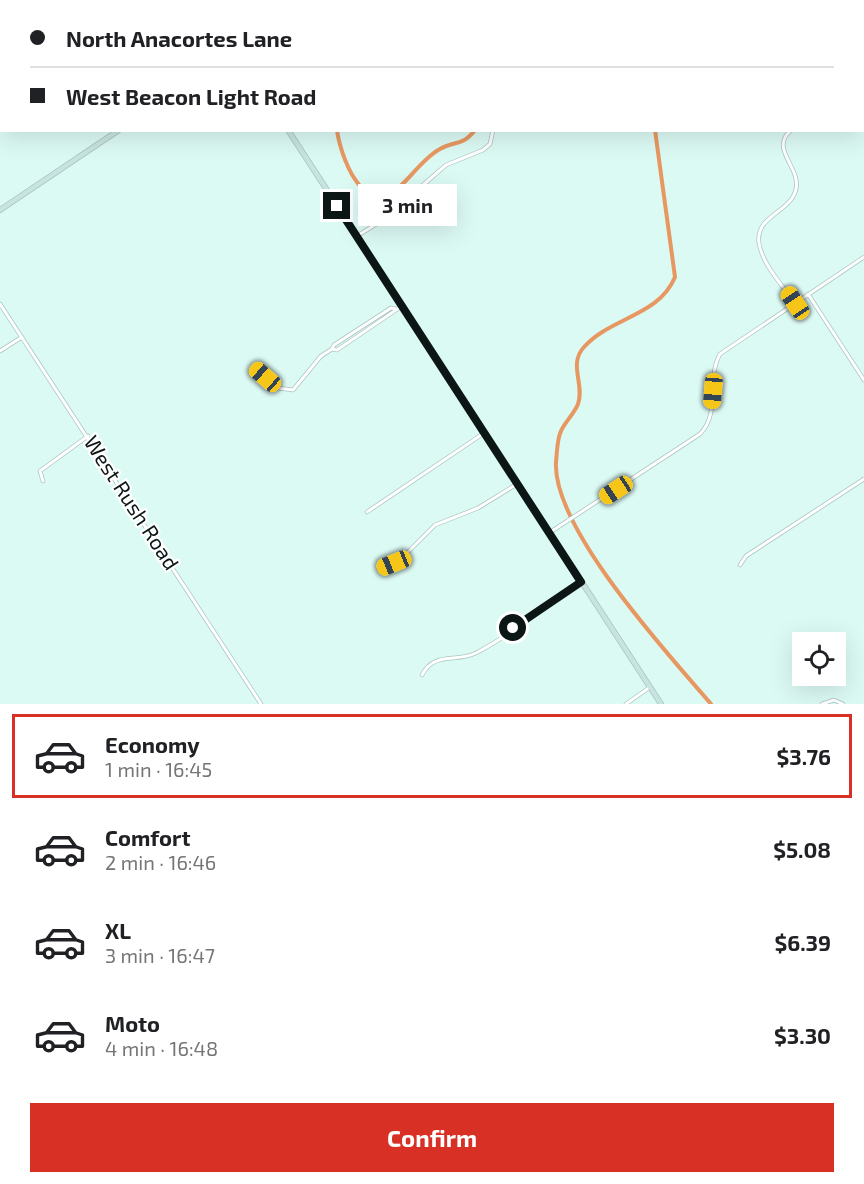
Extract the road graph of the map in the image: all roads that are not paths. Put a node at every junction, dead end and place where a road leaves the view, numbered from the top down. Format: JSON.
{"nodes":[{"id":1,"x":116,"y":132,"type":"edge"},
{"id":2,"x":289,"y":132,"type":"edge"},
{"id":3,"x":492,"y":132,"type":"edge"},
{"id":4,"x":790,"y":132,"type":"edge"},
{"id":5,"x":1,"y":207,"type":"edge"},
{"id":6,"x":357,"y":236,"type":"junction"},
{"id":7,"x":864,"y":257,"type":"edge"},
{"id":8,"x":808,"y":294,"type":"junction"},
{"id":9,"x":795,"y":303,"type":"junction"},
{"id":10,"x":0,"y":304,"type":"edge"},
{"id":11,"x":399,"y":307,"type":"junction"},
{"id":12,"x":22,"y":337,"type":"junction"},
{"id":13,"x":0,"y":351,"type":"edge"},
{"id":14,"x":254,"y":367,"type":"dead end"},
{"id":15,"x":864,"y":380,"type":"edge"},
{"id":16,"x":484,"y":433,"type":"junction"},
{"id":17,"x":88,"y":436,"type":"junction"},
{"id":18,"x":864,"y":479,"type":"edge"},
{"id":19,"x":43,"y":481,"type":"dead end"},
{"id":20,"x":517,"y":484,"type":"junction"},
{"id":21,"x":367,"y":512,"type":"dead end"},
{"id":22,"x":549,"y":533,"type":"junction"},
{"id":23,"x":740,"y":565,"type":"dead end"},
{"id":24,"x":379,"y":569,"type":"dead end"},
{"id":25,"x":581,"y":582,"type":"junction"},
{"id":26,"x":422,"y":675,"type":"dead end"},
{"id":27,"x":650,"y":687,"type":"junction"},
{"id":28,"x":261,"y":704,"type":"edge"},
{"id":29,"x":626,"y":704,"type":"edge"},
{"id":30,"x":661,"y":704,"type":"edge"},
{"id":31,"x":822,"y":704,"type":"edge"},
{"id":32,"x":843,"y":704,"type":"edge"}],
"edges":[{"from":1,"to":5,"type":"main road"},
{"from":2,"to":6,"type":"main road"},
{"from":3,"to":6,"type":"street"},
{"from":4,"to":9,"type":"street"},
{"from":6,"to":11,"type":"main road"},
{"from":7,"to":8,"type":"street"},
{"from":8,"to":9,"type":"street"},
{"from":8,"to":15,"type":"street"},
{"from":9,"to":22,"type":"street"},
{"from":10,"to":12,"type":"street","name":"West Rush Road"},
{"from":11,"to":14,"type":"street"},
{"from":11,"to":16,"type":"main road"},
{"from":12,"to":13,"type":"street"},
{"from":12,"to":17,"type":"street","name":"West Rush Road"},
{"from":16,"to":20,"type":"main road"},
{"from":16,"to":21,"type":"street"},
{"from":17,"to":19,"type":"street"},
{"from":17,"to":28,"type":"street","name":"West Rush Road"},
{"from":18,"to":23,"type":"street"},
{"from":20,"to":22,"type":"main road"},
{"from":20,"to":24,"type":"street"},
{"from":22,"to":25,"type":"main road"},
{"from":25,"to":26,"type":"street"},
{"from":25,"to":27,"type":"main road"},
{"from":27,"to":29,"type":"street"},
{"from":27,"to":30,"type":"main road"},
{"from":31,"to":32,"type":"street"}]}
